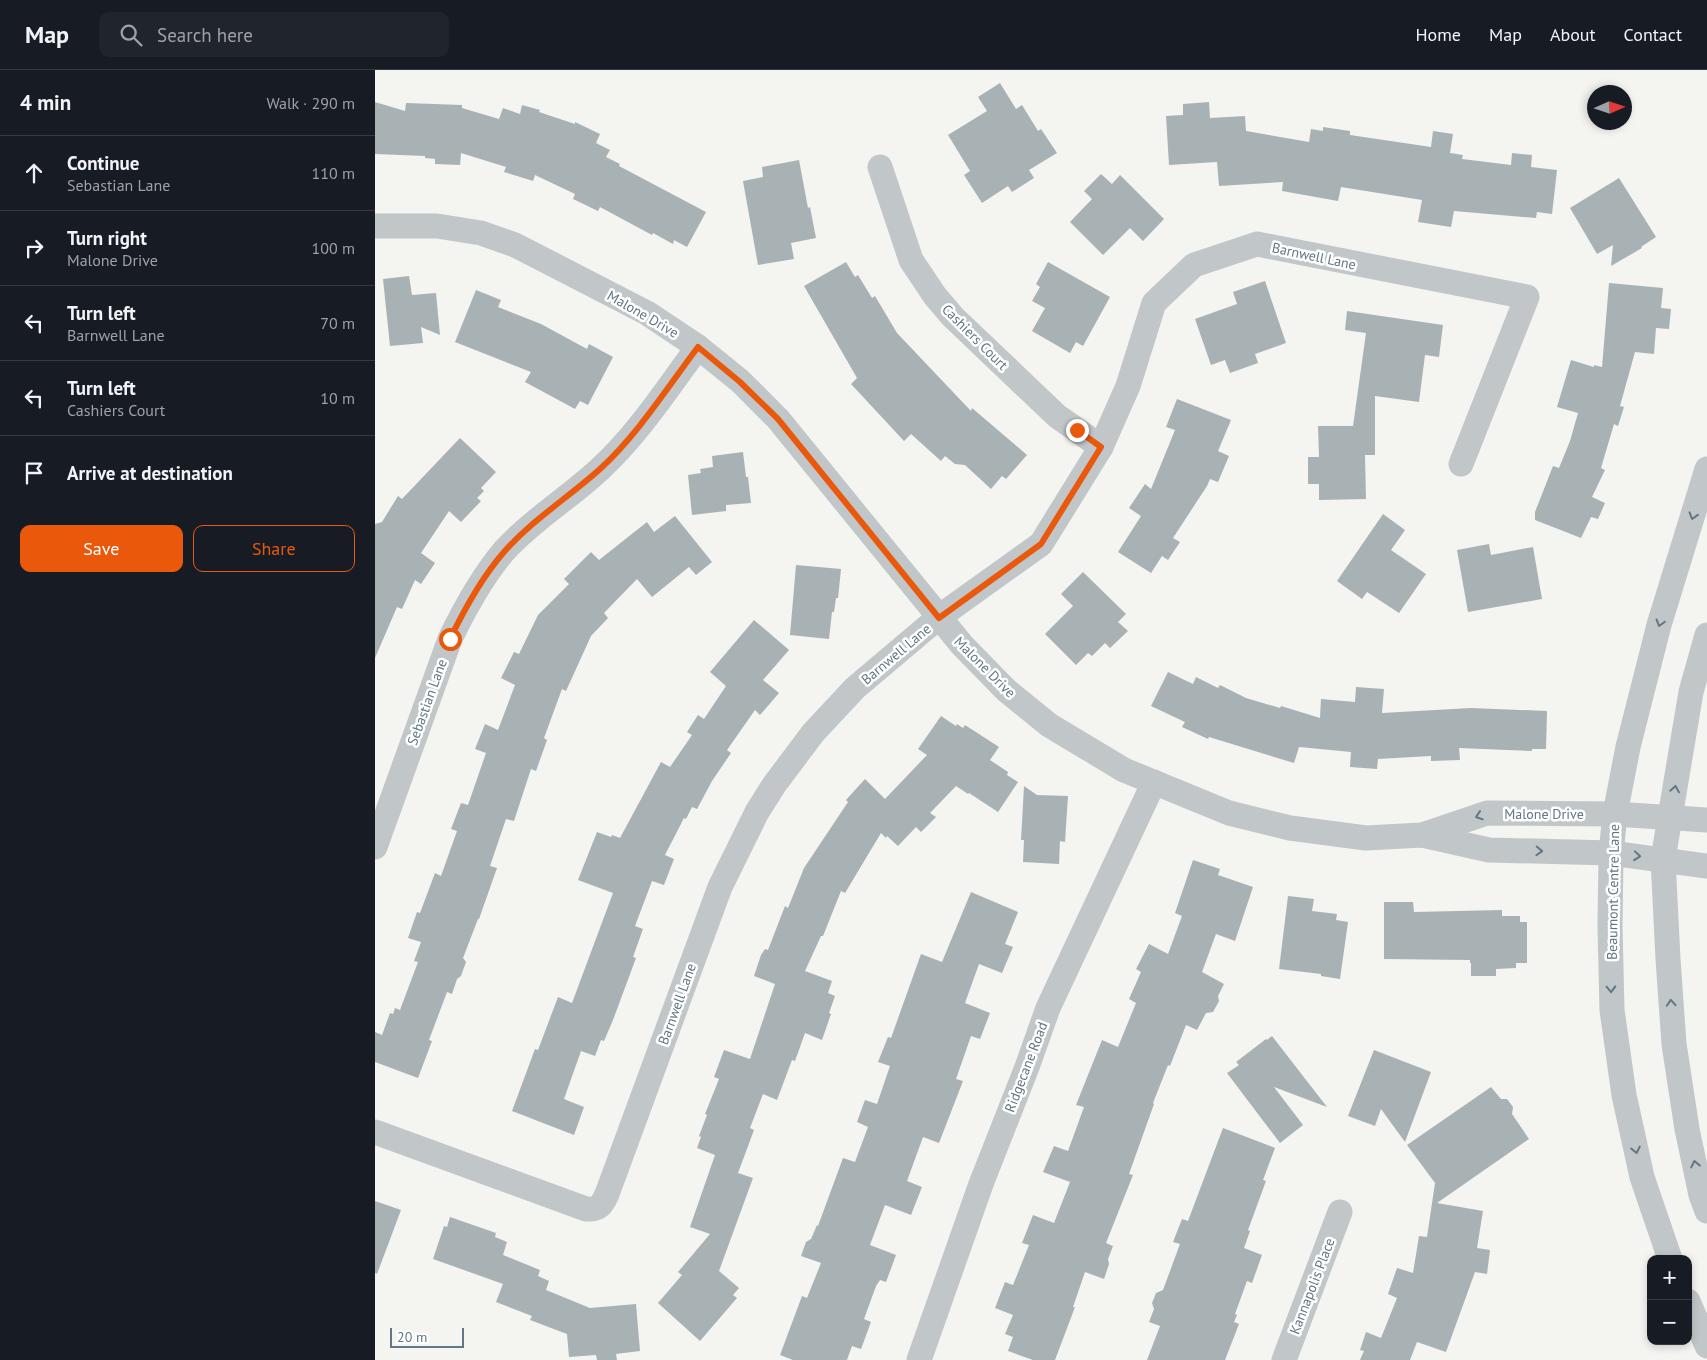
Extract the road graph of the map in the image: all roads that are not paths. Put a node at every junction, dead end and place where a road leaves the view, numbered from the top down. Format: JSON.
{"nodes":[{"id":1,"x":879,"y":167,"type":"dead end"},
{"id":2,"x":375,"y":226,"type":"edge"},
{"id":3,"x":698,"y":347,"type":"junction"},
{"id":4,"x":1101,"y":447,"type":"junction"},
{"id":5,"x":1461,"y":464,"type":"dead end"},
{"id":6,"x":1707,"y":469,"type":"edge"},
{"id":7,"x":939,"y":618,"type":"junction"},
{"id":8,"x":1707,"y":635,"type":"edge"},
{"id":9,"x":1154,"y":782,"type":"junction"},
{"id":10,"x":1615,"y":814,"type":"junction"},
{"id":11,"x":1670,"y":818,"type":"junction"},
{"id":12,"x":1707,"y":820,"type":"edge"},
{"id":13,"x":1422,"y":835,"type":"junction"},
{"id":14,"x":375,"y":847,"type":"edge"},
{"id":15,"x":1611,"y":853,"type":"junction"},
{"id":16,"x":1663,"y":859,"type":"junction"},
{"id":17,"x":1707,"y":866,"type":"edge"},
{"id":18,"x":375,"y":1132,"type":"edge"},
{"id":19,"x":1707,"y":1211,"type":"edge"},
{"id":20,"x":1340,"y":1212,"type":"dead end"},
{"id":21,"x":1670,"y":1255,"type":"edge"},
{"id":22,"x":1692,"y":1310,"type":"edge"},
{"id":23,"x":1707,"y":1346,"type":"edge"},
{"id":24,"x":919,"y":1360,"type":"edge"},
{"id":25,"x":1285,"y":1360,"type":"edge"}],
"edges":[{"from":1,"to":4,"type":"street","name":"Cashiers Court"},
{"from":2,"to":3,"type":"street","name":"Malone Drive"},
{"from":3,"to":7,"type":"street","name":"Malone Drive"},
{"from":3,"to":14,"type":"street","name":"Sebastian Lane"},
{"from":4,"to":5,"type":"street","name":"Barnwell Lane"},
{"from":4,"to":7,"type":"street","name":"Barnwell Lane"},
{"from":6,"to":10,"type":"street","name":"Beaumont Centre Lane","one_way":true},
{"from":7,"to":9,"type":"street","name":"Malone Drive"},
{"from":7,"to":18,"type":"street","name":"Barnwell Lane"},
{"from":11,"to":8,"type":"street","one_way":true},
{"from":9,"to":13,"type":"street","name":"Malone Drive"},
{"from":9,"to":24,"type":"street","name":"Ridgecane Road"},
{"from":10,"to":11,"type":"street","name":"Malone Drive"},
{"from":10,"to":13,"type":"street","name":"Malone Drive","one_way":true},
{"from":10,"to":15,"type":"street","name":"Beaumont Centre Lane"},
{"from":11,"to":12,"type":"street","name":"Malone Drive"},
{"from":11,"to":16,"type":"street"},
{"from":13,"to":15,"type":"street","name":"Malone Drive","one_way":true},
{"from":15,"to":16,"type":"street","name":"Malone Drive","one_way":true},
{"from":15,"to":21,"type":"street","name":"Beaumont Centre Lane","one_way":true},
{"from":16,"to":17,"type":"street","name":"Malone Drive"},
{"from":19,"to":16,"type":"street","one_way":true},
{"from":20,"to":25,"type":"street","name":"Kannapolis Place"},
{"from":22,"to":23,"type":"street"}]}
